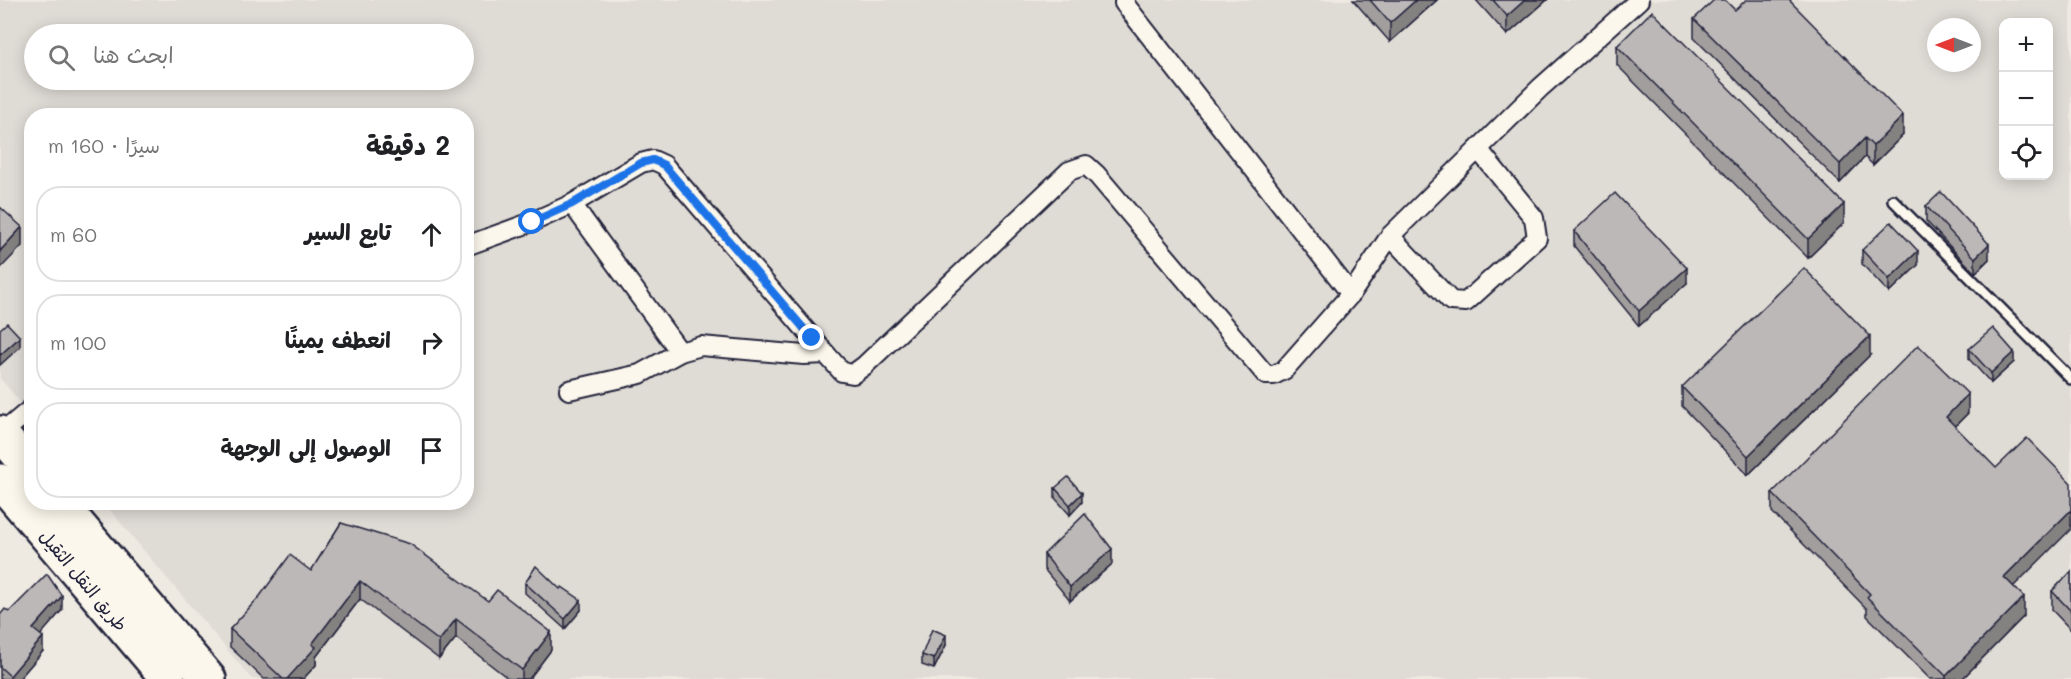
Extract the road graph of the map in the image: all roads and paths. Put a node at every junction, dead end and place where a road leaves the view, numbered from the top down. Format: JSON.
{"nodes":[{"id":1,"x":1125,"y":0,"type":"edge"},
{"id":2,"x":1639,"y":0,"type":"edge"},
{"id":3,"x":1478,"y":149,"type":"junction"},
{"id":4,"x":1893,"y":200,"type":"dead end"},
{"id":5,"x":572,"y":204,"type":"junction"},
{"id":6,"x":1390,"y":236,"type":"junction"},
{"id":7,"x":474,"y":243,"type":"edge"},
{"id":8,"x":1351,"y":294,"type":"junction"},
{"id":9,"x":680,"y":351,"type":"junction"},
{"id":10,"x":826,"y":354,"type":"junction"},
{"id":11,"x":2071,"y":379,"type":"edge"},
{"id":12,"x":569,"y":390,"type":"dead end"},
{"id":13,"x":24,"y":414,"type":"edge"},
{"id":14,"x":0,"y":433,"type":"edge"},
{"id":15,"x":24,"y":461,"type":"edge"},
{"id":16,"x":0,"y":481,"type":"edge"},
{"id":17,"x":24,"y":509,"type":"edge"},
{"id":18,"x":25,"y":510,"type":"edge"},
{"id":19,"x":66,"y":510,"type":"edge"},
{"id":20,"x":168,"y":679,"type":"edge"},
{"id":21,"x":209,"y":679,"type":"edge"}],
"edges":[{"from":1,"to":8,"type":"street"},
{"from":2,"to":3,"type":"street"},
{"from":3,"to":6,"type":"street"},
{"from":3,"to":6,"type":"street"},
{"from":4,"to":11,"type":"lane"},
{"from":5,"to":7,"type":"street"},
{"from":5,"to":9,"type":"street"},
{"from":5,"to":10,"type":"street"},
{"from":6,"to":8,"type":"street"},
{"from":8,"to":10,"type":"street"},
{"from":9,"to":10,"type":"street"},
{"from":9,"to":12,"type":"street"},
{"from":13,"to":14,"type":"street"},
{"from":14,"to":15,"type":"highway"},
{"from":16,"to":17,"type":"highway","name":"طريق النقل الثقيل"},
{"from":18,"to":20,"type":"highway","name":"طريق النقل الثقيل"},
{"from":19,"to":21,"type":"highway","name":"طريق النقل الثقيل"}]}
